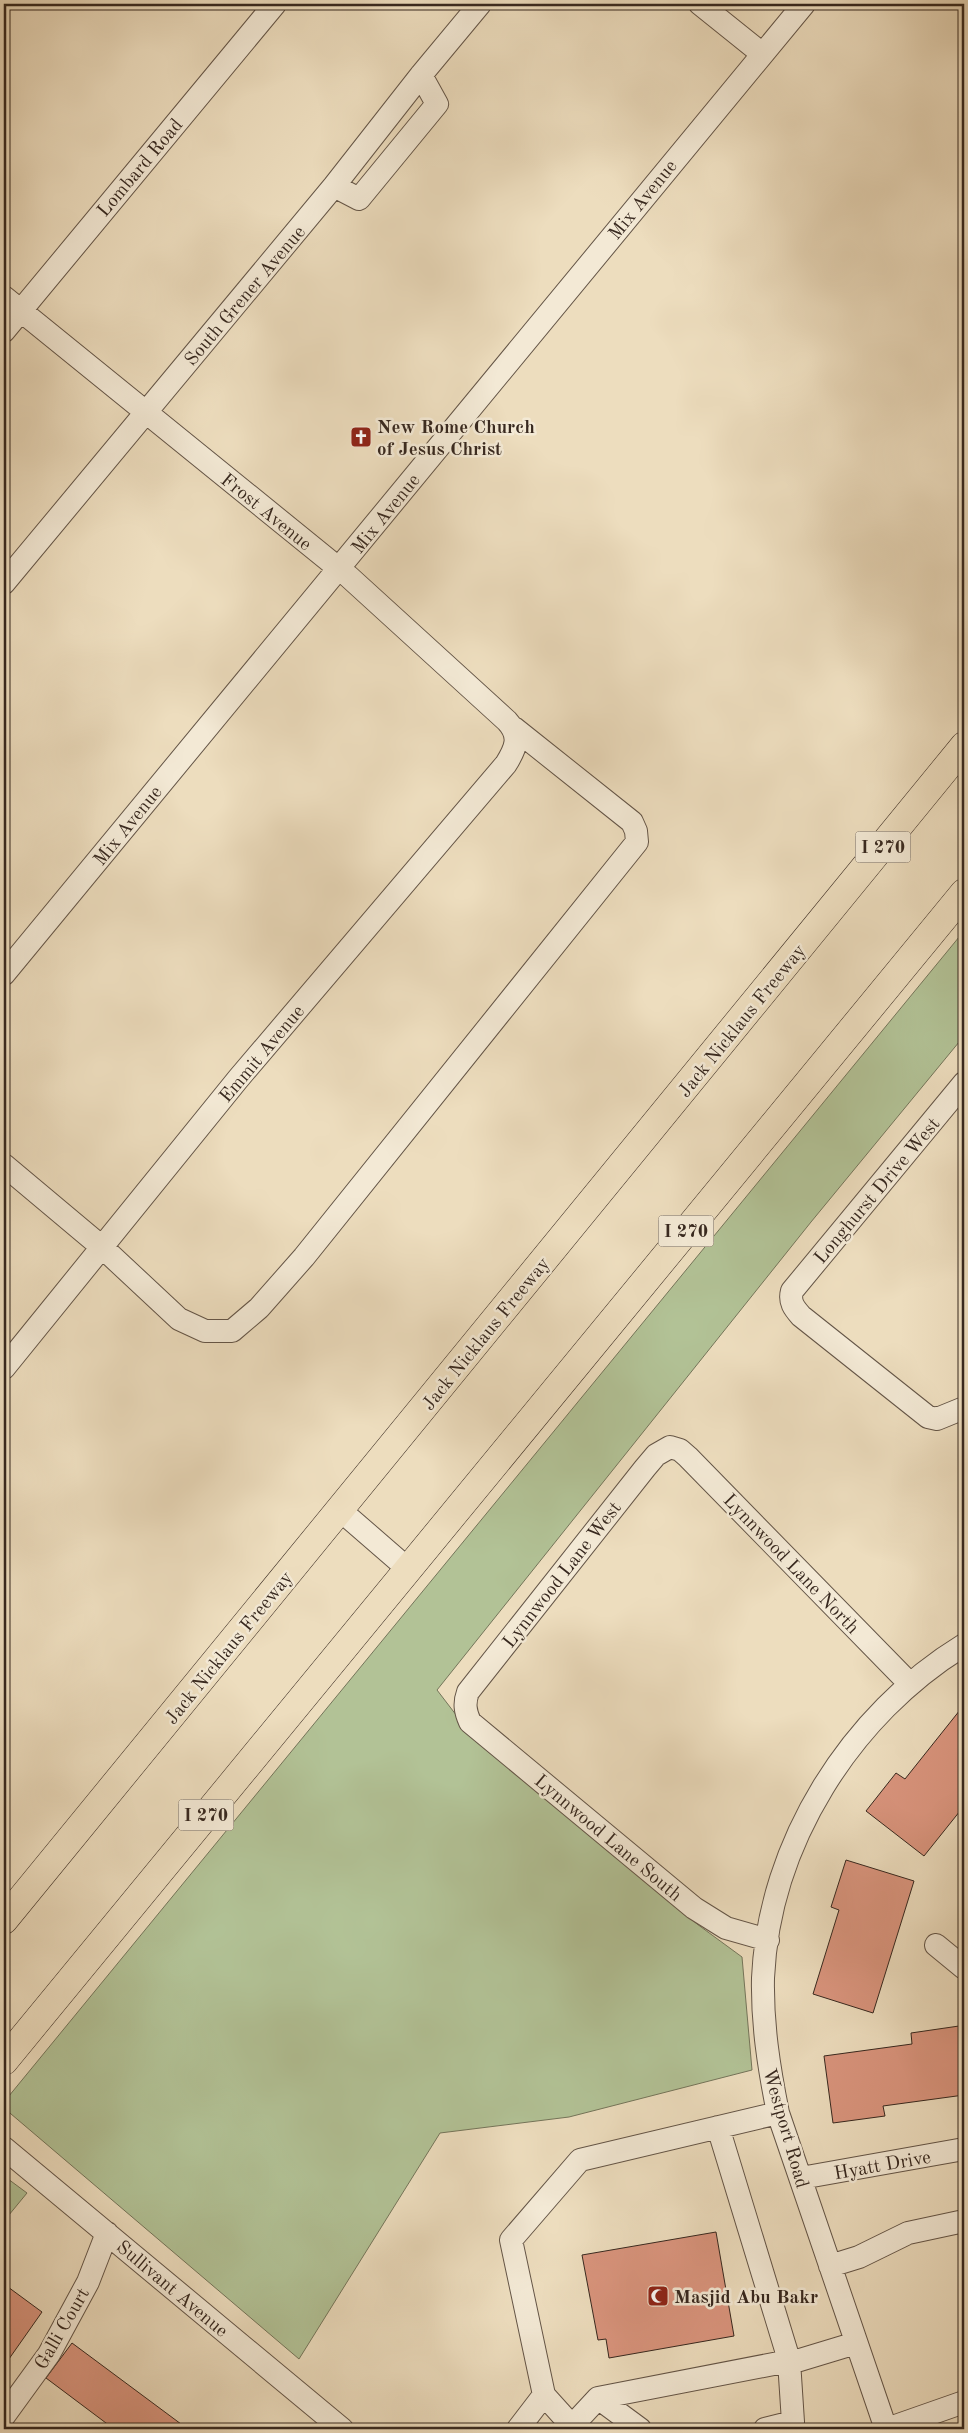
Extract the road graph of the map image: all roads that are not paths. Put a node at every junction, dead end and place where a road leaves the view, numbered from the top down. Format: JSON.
{"nodes":[{"id":1,"x":275,"y":4,"type":"edge"},
{"id":2,"x":480,"y":4,"type":"edge"},
{"id":3,"x":700,"y":4,"type":"edge"},
{"id":4,"x":804,"y":4,"type":"edge"},
{"id":5,"x":761,"y":53,"type":"junction"},
{"id":6,"x":421,"y":75,"type":"junction"},
{"id":7,"x":334,"y":186,"type":"junction"},
{"id":8,"x":12,"y":304,"type":"edge"},
{"id":9,"x":4,"y":331,"type":"edge"},
{"id":10,"x":147,"y":412,"type":"junction"},
{"id":11,"x":339,"y":569,"type":"junction"},
{"id":12,"x":4,"y":583,"type":"edge"},
{"id":13,"x":516,"y":733,"type":"junction"},
{"id":14,"x":964,"y":746,"type":"edge"},
{"id":15,"x":964,"y":893,"type":"edge"},
{"id":16,"x":4,"y":974,"type":"edge"},
{"id":17,"x":964,"y":1083,"type":"edge"},
{"id":18,"x":4,"y":1165,"type":"edge"},
{"id":19,"x":103,"y":1248,"type":"junction"},
{"id":20,"x":4,"y":1368,"type":"edge"},
{"id":21,"x":964,"y":1408,"type":"edge"},
{"id":22,"x":670,"y":1447,"type":"joint"},
{"id":23,"x":340,"y":1510,"type":"junction"},
{"id":24,"x":408,"y":1569,"type":"junction"},
{"id":25,"x":964,"y":1645,"type":"edge"},
{"id":26,"x":910,"y":1684,"type":"junction"},
{"id":27,"x":466,"y":1711,"type":"joint"},
{"id":28,"x":4,"y":1920,"type":"edge"},
{"id":29,"x":768,"y":1940,"type":"junction"},
{"id":30,"x":936,"y":1945,"type":"dead end"},
{"id":31,"x":964,"y":1968,"type":"edge"},
{"id":32,"x":4,"y":2061,"type":"edge"},
{"id":33,"x":778,"y":2113,"type":"junction"},
{"id":34,"x":718,"y":2127,"type":"junction"},
{"id":35,"x":4,"y":2148,"type":"edge"},
{"id":36,"x":964,"y":2149,"type":"edge"},
{"id":37,"x":800,"y":2178,"type":"junction"},
{"id":38,"x":964,"y":2221,"type":"edge"},
{"id":39,"x":107,"y":2233,"type":"junction"},
{"id":40,"x":830,"y":2266,"type":"junction"},
{"id":41,"x":856,"y":2343,"type":"junction"},
{"id":42,"x":789,"y":2361,"type":"junction"},
{"id":43,"x":544,"y":2396,"type":"junction"},
{"id":44,"x":598,"y":2398,"type":"junction"},
{"id":45,"x":964,"y":2402,"type":"edge"},
{"id":46,"x":4,"y":2416,"type":"edge"},
{"id":47,"x":574,"y":2428,"type":"edge"},
{"id":48,"x":342,"y":2429,"type":"edge"},
{"id":49,"x":518,"y":2429,"type":"edge"},
{"id":50,"x":640,"y":2429,"type":"edge"},
{"id":51,"x":765,"y":2429,"type":"edge"},
{"id":52,"x":886,"y":2429,"type":"edge"}],
"edges":[{"from":1,"to":8,"type":"street","name":"Lombard Road"},
{"from":2,"to":6,"type":"street","name":"South Grener Avenue"},
{"from":3,"to":5,"type":"street"},
{"from":4,"to":5,"type":"street","name":"Mix Avenue"},
{"from":5,"to":11,"type":"street","name":"Mix Avenue"},
{"from":6,"to":7,"type":"street","name":"South Grener Avenue"},
{"from":6,"to":7,"type":"street"},
{"from":7,"to":10,"type":"street","name":"South Grener Avenue"},
{"from":8,"to":9,"type":"street","name":"Lombard Road"},
{"from":8,"to":10,"type":"street","name":"Frost Avenue"},
{"from":10,"to":11,"type":"street","name":"Frost Avenue"},
{"from":10,"to":12,"type":"street","name":"South Grener Avenue"},
{"from":11,"to":13,"type":"street","name":"Frost Avenue"},
{"from":11,"to":16,"type":"street","name":"Mix Avenue"},
{"from":13,"to":19,"type":"street","name":"Emmit Avenue"},
{"from":13,"to":19,"type":"street","name":"Frost Avenue"},
{"from":14,"to":23,"type":"highway","name":"Jack Nicklaus Freeway","number":"I 270"},
{"from":15,"to":24,"type":"highway","number":"I 270"},
{"from":17,"to":21,"type":"street","name":"Longhurst Drive West"},
{"from":18,"to":19,"type":"street"},
{"from":19,"to":20,"type":"street","name":"Emmit Avenue"},
{"from":22,"to":26,"type":"street","name":"Lynnwood Lane North"},
{"from":22,"to":27,"type":"street","name":"Lynnwood Lane West"},
{"from":23,"to":24,"type":"street"},
{"from":23,"to":28,"type":"highway","name":"Jack Nicklaus Freeway","number":"I 270"},
{"from":24,"to":32,"type":"highway","number":"I 270"},
{"from":25,"to":26,"type":"street","name":"Westport Road"},
{"from":26,"to":29,"type":"street","name":"Westport Road"},
{"from":27,"to":29,"type":"street","name":"Lynnwood Lane South"},
{"from":29,"to":33,"type":"street","name":"Westport Road"},
{"from":30,"to":31,"type":"street"},
{"from":33,"to":34,"type":"street"},
{"from":33,"to":37,"type":"street","name":"Westport Road"},
{"from":34,"to":42,"type":"street"},
{"from":34,"to":43,"type":"street"},
{"from":35,"to":39,"type":"street","name":"Sullivant Avenue"},
{"from":36,"to":37,"type":"street","name":"Hyatt Drive"},
{"from":37,"to":40,"type":"street","name":"Westport Road"},
{"from":38,"to":40,"type":"street"},
{"from":39,"to":46,"type":"street","name":"Galli Court"},
{"from":39,"to":48,"type":"street","name":"Sullivant Avenue"},
{"from":40,"to":41,"type":"street","name":"Westport Road"},
{"from":41,"to":42,"type":"street"},
{"from":41,"to":52,"type":"street","name":"Westport Road"},
{"from":42,"to":44,"type":"street"},
{"from":42,"to":51,"type":"street"},
{"from":43,"to":47,"type":"street"},
{"from":43,"to":49,"type":"street"},
{"from":44,"to":47,"type":"street"},
{"from":44,"to":50,"type":"street"},
{"from":45,"to":52,"type":"street"}]}
